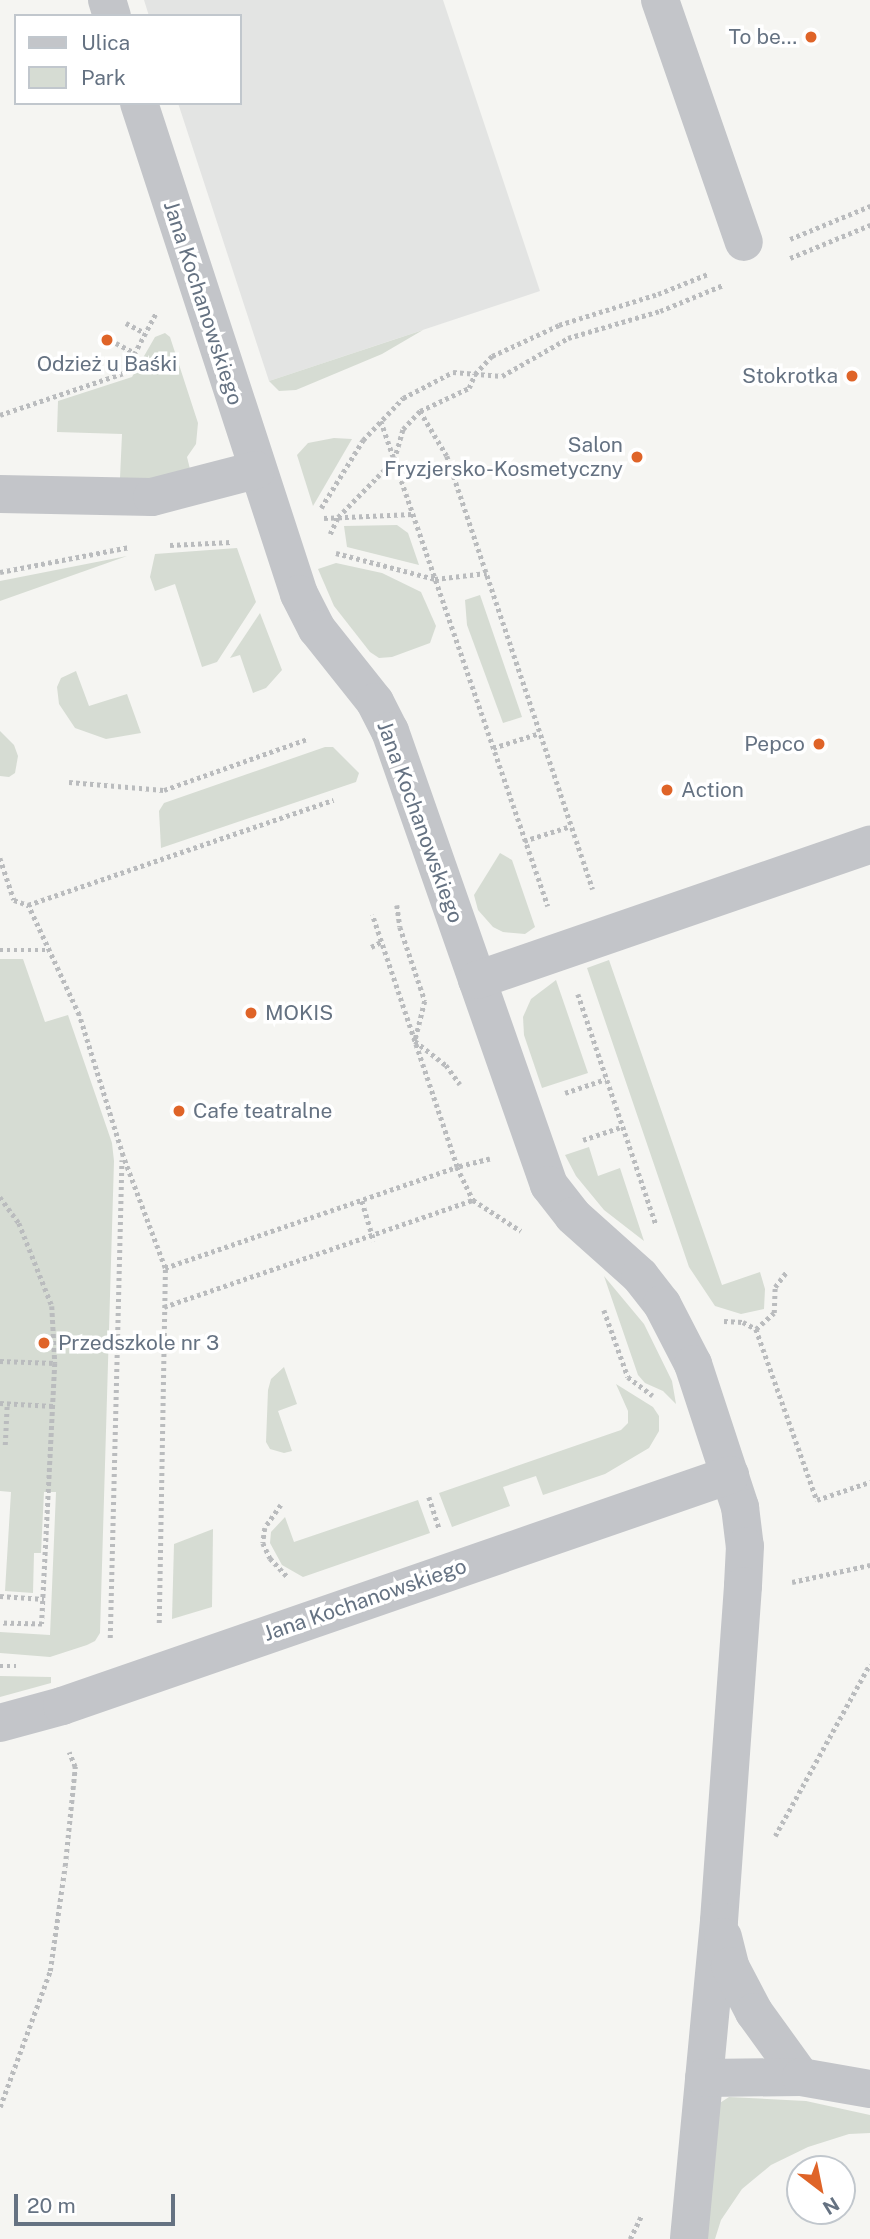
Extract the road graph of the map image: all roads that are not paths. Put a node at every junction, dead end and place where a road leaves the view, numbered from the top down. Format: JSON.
{"nodes":[{"id":1,"x":660,"y":0,"type":"edge"},
{"id":2,"x":140,"y":105,"type":"edge"},
{"id":3,"x":732,"y":255,"type":"road end"},
{"id":4,"x":256,"y":470,"type":"junction"},
{"id":5,"x":0,"y":495,"type":"edge"},
{"id":6,"x":870,"y":845,"type":"edge"},
{"id":7,"x":477,"y":980,"type":"junction"},
{"id":8,"x":730,"y":1475,"type":"junction"},
{"id":9,"x":0,"y":1723,"type":"edge"},
{"id":10,"x":719,"y":1921,"type":"junction"},
{"id":11,"x":801,"y":2077,"type":"junction"},
{"id":12,"x":704,"y":2078,"type":"junction"},
{"id":13,"x":870,"y":2089,"type":"edge"},
{"id":14,"x":689,"y":2239,"type":"edge"}],
"edges":[{"from":1,"to":3,"type":"street"},
{"from":2,"to":4,"type":"street","name":"Jana Kochanowskiego"},
{"from":4,"to":5,"type":"street"},
{"from":4,"to":7,"type":"street","name":"Jana Kochanowskiego"},
{"from":6,"to":7,"type":"street"},
{"from":7,"to":8,"type":"street","name":"Jana Kochanowskiego"},
{"from":8,"to":9,"type":"street","name":"Jana Kochanowskiego"},
{"from":8,"to":10,"type":"street","name":"Jana Kochanowskiego"},
{"from":10,"to":11,"type":"street","name":"Jana Kochanowskiego"},
{"from":10,"to":12,"type":"street","name":"Jana Kochanowskiego"},
{"from":11,"to":12,"type":"street"},
{"from":11,"to":13,"type":"street"},
{"from":12,"to":14,"type":"street","name":"Jana Kochanowskiego"}]}
